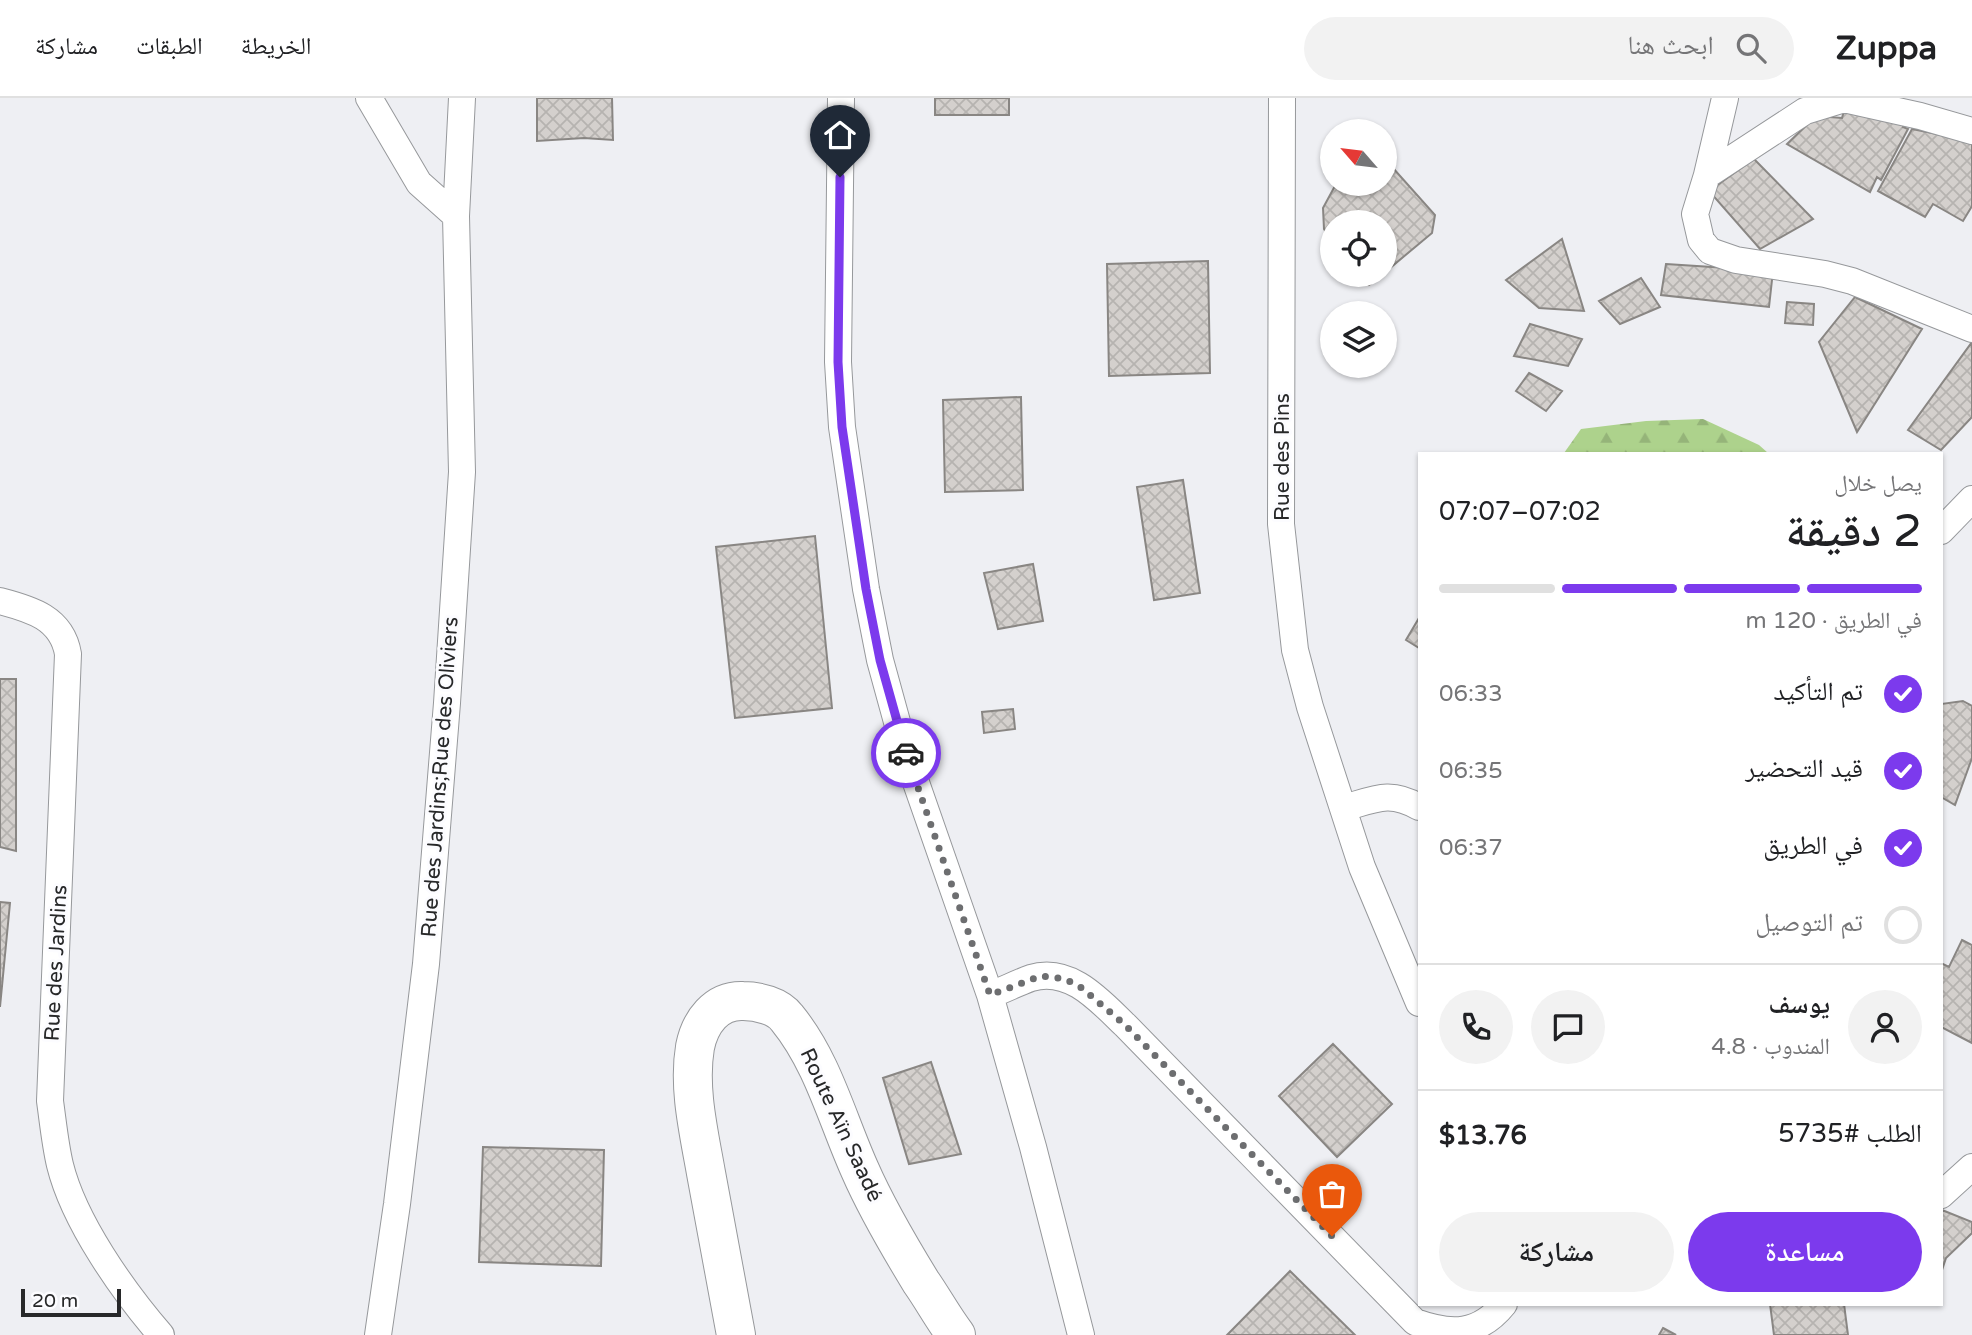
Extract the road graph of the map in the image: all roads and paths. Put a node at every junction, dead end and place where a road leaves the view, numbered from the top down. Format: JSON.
{"nodes":[{"id":1,"x":369,"y":98,"type":"edge"},
{"id":2,"x":462,"y":98,"type":"edge"},
{"id":3,"x":841,"y":98,"type":"edge"},
{"id":4,"x":1282,"y":98,"type":"edge"},
{"id":5,"x":1725,"y":98,"type":"edge"},
{"id":6,"x":1972,"y":131,"type":"edge"},
{"id":7,"x":1707,"y":175,"type":"junction"},
{"id":8,"x":456,"y":216,"type":"junction"},
{"id":9,"x":1972,"y":328,"type":"edge"},
{"id":10,"x":0,"y":601,"type":"edge"},
{"id":11,"x":1418,"y":806,"type":"edge"},
{"id":12,"x":1344,"y":808,"type":"junction"},
{"id":13,"x":990,"y":995,"type":"junction"},
{"id":14,"x":1418,"y":1001,"type":"edge"},
{"id":15,"x":1972,"y":1167,"type":"edge"},
{"id":16,"x":1943,"y":1193,"type":"edge"},
{"id":17,"x":1503,"y":1306,"type":"edge"},
{"id":18,"x":161,"y":1335,"type":"edge"},
{"id":19,"x":378,"y":1335,"type":"edge"},
{"id":20,"x":736,"y":1335,"type":"edge"},
{"id":21,"x":956,"y":1335,"type":"edge"},
{"id":22,"x":1081,"y":1335,"type":"edge"}],
"edges":[{"from":1,"to":8,"type":"street"},
{"from":2,"to":8,"type":"street","name":"Rue des Jardins;Rue des Oliviers"},
{"from":3,"to":13,"type":"street"},
{"from":4,"to":12,"type":"street","name":"Rue des Pins"},
{"from":5,"to":7,"type":"street"},
{"from":6,"to":7,"type":"street"},
{"from":7,"to":9,"type":"street"},
{"from":8,"to":19,"type":"street","name":"Rue des Jardins;Rue des Oliviers"},
{"from":10,"to":18,"type":"street","name":"Rue des Jardins"},
{"from":11,"to":12,"type":"street"},
{"from":12,"to":14,"type":"street","name":"Rue des Pins"},
{"from":13,"to":17,"type":"street"},
{"from":13,"to":22,"type":"street"},
{"from":15,"to":16,"type":"street"},
{"from":20,"to":21,"type":"street","name":"Route Aïn Saadé"}]}
